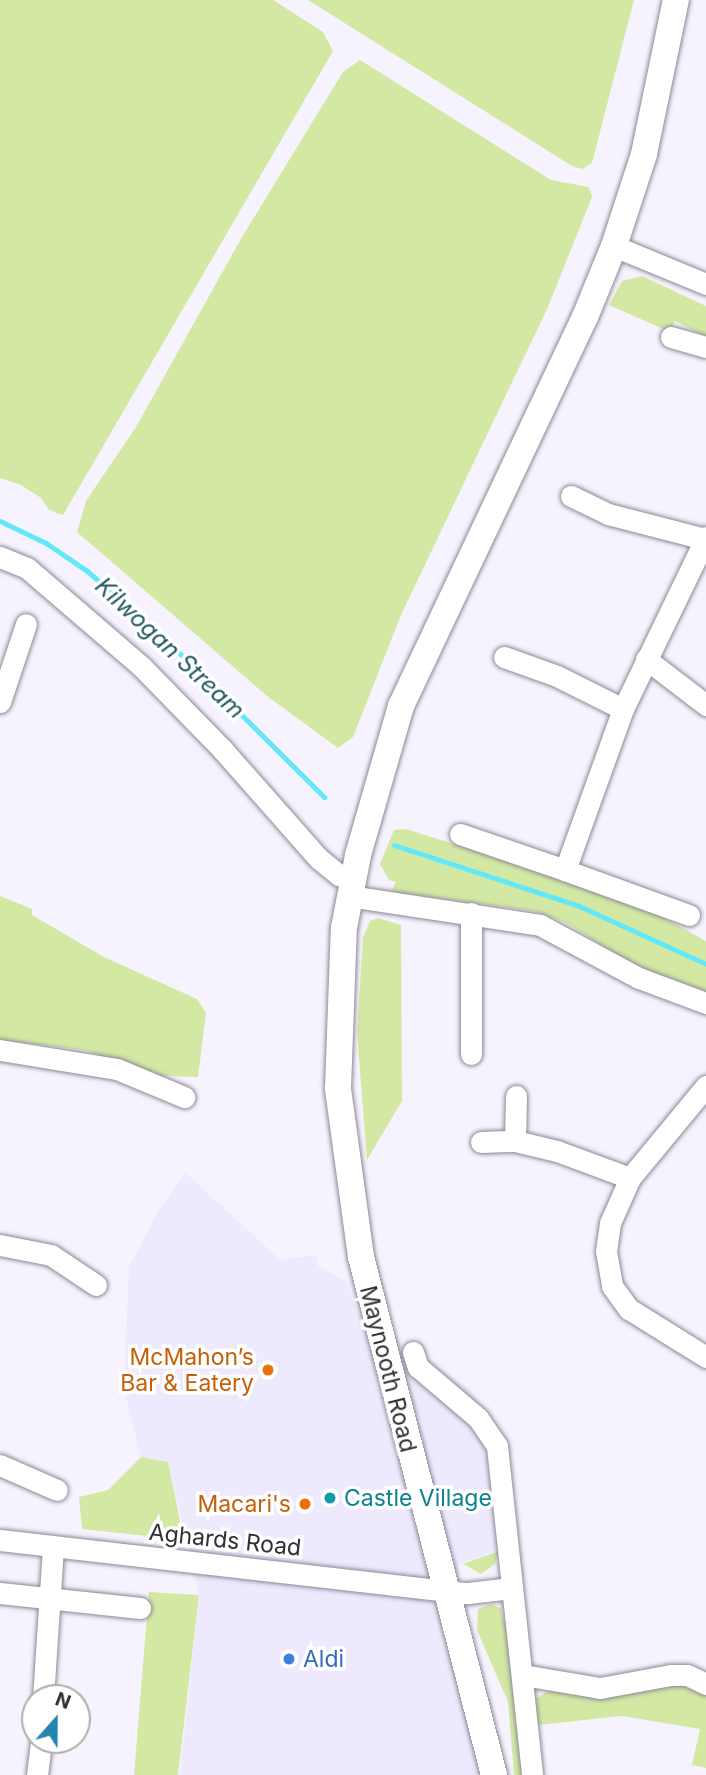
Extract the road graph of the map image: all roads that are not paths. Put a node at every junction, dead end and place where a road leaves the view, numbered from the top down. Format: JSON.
{"nodes":[{"id":1,"x":676,"y":0,"type":"edge"},
{"id":2,"x":614,"y":246,"type":"junction"},
{"id":3,"x":706,"y":284,"type":"edge"},
{"id":4,"x":671,"y":337,"type":"dead end"},
{"id":5,"x":706,"y":347,"type":"edge"},
{"id":6,"x":571,"y":496,"type":"dead end"},
{"id":7,"x":705,"y":538,"type":"edge"},
{"id":8,"x":0,"y":557,"type":"edge"},
{"id":9,"x":26,"y":624,"type":"dead end"},
{"id":10,"x":504,"y":657,"type":"dead end"},
{"id":11,"x":646,"y":659,"type":"junction"},
{"id":12,"x":0,"y":702,"type":"edge"},
{"id":13,"x":706,"y":705,"type":"edge"},
{"id":14,"x":623,"y":709,"type":"junction"},
{"id":15,"x":460,"y":834,"type":"dead end"},
{"id":16,"x":565,"y":870,"type":"junction"},
{"id":17,"x":351,"y":887,"type":"junction"},
{"id":18,"x":471,"y":913,"type":"junction"},
{"id":19,"x":689,"y":915,"type":"dead end"},
{"id":20,"x":706,"y":1003,"type":"edge"},
{"id":21,"x":0,"y":1050,"type":"edge"},
{"id":22,"x":471,"y":1054,"type":"dead end"},
{"id":23,"x":706,"y":1086,"type":"edge"},
{"id":24,"x":516,"y":1096,"type":"dead end"},
{"id":25,"x":184,"y":1097,"type":"dead end"},
{"id":26,"x":515,"y":1141,"type":"junction"},
{"id":27,"x":481,"y":1142,"type":"dead end"},
{"id":28,"x":630,"y":1178,"type":"junction"},
{"id":29,"x":0,"y":1245,"type":"edge"},
{"id":30,"x":96,"y":1285,"type":"dead end"},
{"id":31,"x":413,"y":1352,"type":"dead end"},
{"id":32,"x":706,"y":1357,"type":"edge"},
{"id":33,"x":0,"y":1465,"type":"edge"},
{"id":34,"x":57,"y":1490,"type":"dead end"},
{"id":35,"x":0,"y":1540,"type":"edge"},
{"id":36,"x":53,"y":1546,"type":"junction"},
{"id":37,"x":512,"y":1588,"type":"junction"},
{"id":38,"x":444,"y":1590,"type":"junction"},
{"id":39,"x":0,"y":1593,"type":"edge"},
{"id":40,"x":48,"y":1599,"type":"junction"},
{"id":41,"x":141,"y":1608,"type":"dead end"},
{"id":42,"x":523,"y":1675,"type":"junction"},
{"id":43,"x":44,"y":1684,"type":"edge"},
{"id":44,"x":706,"y":1684,"type":"edge"},
{"id":45,"x":39,"y":1754,"type":"edge"},
{"id":46,"x":37,"y":1775,"type":"edge"},
{"id":47,"x":494,"y":1775,"type":"edge"},
{"id":48,"x":532,"y":1775,"type":"edge"}],
"edges":[{"from":1,"to":2,"type":"main road","name":"Maynooth Road"},
{"from":2,"to":3,"type":"street"},
{"from":2,"to":17,"type":"main road","name":"Maynooth Road"},
{"from":4,"to":5,"type":"street"},
{"from":6,"to":7,"type":"street"},
{"from":7,"to":11,"type":"street"},
{"from":8,"to":17,"type":"street"},
{"from":9,"to":12,"type":"street"},
{"from":10,"to":14,"type":"street"},
{"from":11,"to":13,"type":"street"},
{"from":11,"to":14,"type":"street"},
{"from":14,"to":16,"type":"street"},
{"from":15,"to":16,"type":"street"},
{"from":16,"to":19,"type":"street"},
{"from":17,"to":18,"type":"street"},
{"from":17,"to":38,"type":"main road","name":"Maynooth Road"},
{"from":18,"to":20,"type":"street"},
{"from":18,"to":22,"type":"street"},
{"from":21,"to":25,"type":"street"},
{"from":23,"to":28,"type":"street"},
{"from":24,"to":26,"type":"street"},
{"from":26,"to":27,"type":"street"},
{"from":26,"to":28,"type":"street"},
{"from":28,"to":32,"type":"street"},
{"from":29,"to":30,"type":"street"},
{"from":31,"to":37,"type":"street"},
{"from":33,"to":34,"type":"street"},
{"from":35,"to":36,"type":"street","name":"Aghards Road"},
{"from":36,"to":38,"type":"street","name":"Aghards Road"},
{"from":36,"to":40,"type":"street"},
{"from":37,"to":38,"type":"street","name":"Aghards Road"},
{"from":37,"to":42,"type":"street"},
{"from":38,"to":47,"type":"main road","name":"Maynooth Road"},
{"from":39,"to":40,"type":"street"},
{"from":40,"to":41,"type":"street"},
{"from":40,"to":43,"type":"street"},
{"from":42,"to":44,"type":"street"},
{"from":42,"to":48,"type":"street"},
{"from":45,"to":46,"type":"street"}]}
